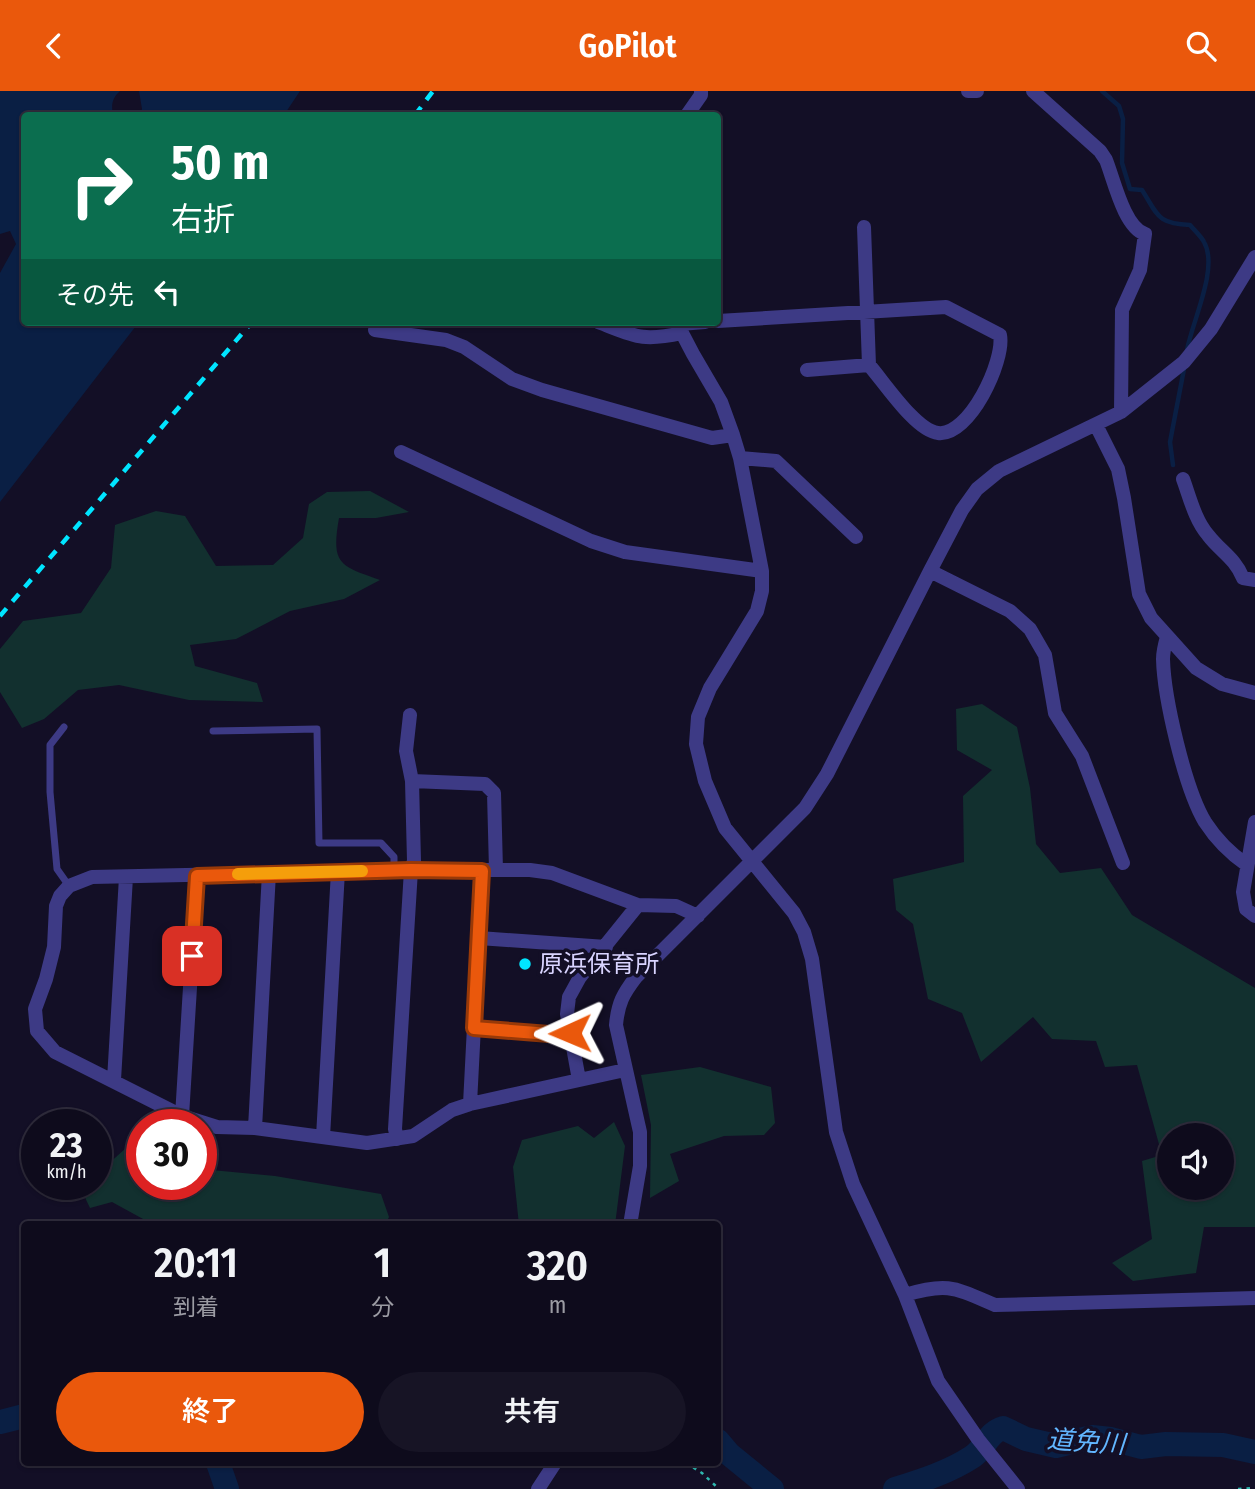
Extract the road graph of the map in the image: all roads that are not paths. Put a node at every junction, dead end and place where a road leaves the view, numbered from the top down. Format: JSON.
{"nodes":[{"id":1,"x":701,"y":91,"type":"edge"},
{"id":2,"x":968,"y":91,"type":"edge"},
{"id":3,"x":977,"y":91,"type":"edge"},
{"id":4,"x":1033,"y":91,"type":"edge"},
{"id":5,"x":689,"y":112,"type":"edge"},
{"id":6,"x":864,"y":227,"type":"dead end"},
{"id":7,"x":1255,"y":257,"type":"edge"},
{"id":8,"x":868,"y":311,"type":"junction"},
{"id":9,"x":721,"y":321,"type":"edge"},
{"id":10,"x":609,"y":326,"type":"edge"},
{"id":11,"x":681,"y":326,"type":"edge"},
{"id":12,"x":375,"y":330,"type":"dead end"},
{"id":13,"x":869,"y":365,"type":"junction"},
{"id":14,"x":807,"y":370,"type":"dead end"},
{"id":15,"x":1121,"y":412,"type":"junction"},
{"id":16,"x":1096,"y":425,"type":"junction"},
{"id":17,"x":733,"y":435,"type":"junction"},
{"id":18,"x":401,"y":453,"type":"dead end"},
{"id":19,"x":740,"y":459,"type":"junction"},
{"id":20,"x":1183,"y":479,"type":"dead end"},
{"id":21,"x":856,"y":537,"type":"dead end"},
{"id":22,"x":762,"y":571,"type":"junction"},
{"id":23,"x":930,"y":571,"type":"junction"},
{"id":24,"x":1255,"y":580,"type":"edge"},
{"id":25,"x":1167,"y":637,"type":"junction"},
{"id":26,"x":1255,"y":693,"type":"edge"},
{"id":27,"x":410,"y":715,"type":"dead end"},
{"id":28,"x":64,"y":727,"type":"dead end"},
{"id":29,"x":213,"y":731,"type":"dead end"},
{"id":30,"x":412,"y":781,"type":"junction"},
{"id":31,"x":1255,"y":822,"type":"edge"},
{"id":32,"x":751,"y":863,"type":"junction"},
{"id":33,"x":1123,"y":863,"type":"dead end"},
{"id":34,"x":1247,"y":865,"type":"junction"},
{"id":35,"x":394,"y":870,"type":"junction"},
{"id":36,"x":411,"y":870,"type":"junction"},
{"id":37,"x":338,"y":871,"type":"junction"},
{"id":38,"x":489,"y":871,"type":"junction"},
{"id":39,"x":269,"y":873,"type":"junction"},
{"id":40,"x":197,"y":876,"type":"junction"},
{"id":41,"x":126,"y":877,"type":"junction"},
{"id":42,"x":69,"y":886,"type":"junction"},
{"id":43,"x":638,"y":905,"type":"junction"},
{"id":44,"x":698,"y":915,"type":"junction"},
{"id":45,"x":1255,"y":916,"type":"edge"},
{"id":46,"x":479,"y":938,"type":"junction"},
{"id":47,"x":606,"y":947,"type":"junction"},
{"id":48,"x":474,"y":1028,"type":"junction"},
{"id":49,"x":570,"y":1033,"type":"junction"},
{"id":50,"x":625,"y":1070,"type":"junction"},
{"id":51,"x":114,"y":1080,"type":"junction"},
{"id":52,"x":579,"y":1080,"type":"junction"},
{"id":53,"x":470,"y":1104,"type":"junction"},
{"id":54,"x":169,"y":1109,"type":"edge"},
{"id":55,"x":182,"y":1109,"type":"edge"},
{"id":56,"x":217,"y":1127,"type":"edge"},
{"id":57,"x":255,"y":1128,"type":"junction"},
{"id":58,"x":323,"y":1137,"type":"junction"},
{"id":59,"x":397,"y":1139,"type":"junction"},
{"id":60,"x":631,"y":1221,"type":"edge"},
{"id":61,"x":905,"y":1295,"type":"junction"},
{"id":62,"x":1255,"y":1298,"type":"edge"},
{"id":63,"x":553,"y":1466,"type":"edge"},
{"id":64,"x":538,"y":1489,"type":"edge"},
{"id":65,"x":1018,"y":1489,"type":"edge"}],
"edges":[{"from":1,"to":5,"type":"street"},
{"from":2,"to":3,"type":"street"},
{"from":4,"to":15,"type":"street"},
{"from":6,"to":8,"type":"street"},
{"from":7,"to":15,"type":"street"},
{"from":8,"to":9,"type":"street"},
{"from":8,"to":13,"type":"street"},
{"from":8,"to":13,"type":"street"},
{"from":10,"to":11,"type":"street"},
{"from":11,"to":17,"type":"street"},
{"from":12,"to":17,"type":"street"},
{"from":13,"to":14,"type":"street"},
{"from":15,"to":16,"type":"street"},
{"from":16,"to":23,"type":"street"},
{"from":16,"to":25,"type":"street"},
{"from":17,"to":19,"type":"street"},
{"from":18,"to":22,"type":"street"},
{"from":19,"to":21,"type":"street"},
{"from":19,"to":22,"type":"street"},
{"from":20,"to":24,"type":"street"},
{"from":22,"to":32,"type":"street"},
{"from":23,"to":32,"type":"street"},
{"from":23,"to":33,"type":"street"},
{"from":25,"to":26,"type":"street"},
{"from":25,"to":34,"type":"street"},
{"from":27,"to":30,"type":"street"},
{"from":28,"to":42,"type":"lane"},
{"from":29,"to":35,"type":"lane"},
{"from":30,"to":36,"type":"street"},
{"from":30,"to":38,"type":"street"},
{"from":31,"to":34,"type":"street"},
{"from":32,"to":44,"type":"street"},
{"from":32,"to":61,"type":"street"},
{"from":34,"to":45,"type":"street"},
{"from":35,"to":36,"type":"street"},
{"from":35,"to":37,"type":"street"},
{"from":36,"to":38,"type":"street"},
{"from":36,"to":59,"type":"street"},
{"from":37,"to":39,"type":"street"},
{"from":37,"to":58,"type":"street"},
{"from":38,"to":43,"type":"street"},
{"from":38,"to":46,"type":"street"},
{"from":39,"to":40,"type":"street"},
{"from":39,"to":57,"type":"street"},
{"from":40,"to":41,"type":"street"},
{"from":40,"to":55,"type":"street"},
{"from":41,"to":42,"type":"street"},
{"from":41,"to":51,"type":"street"},
{"from":42,"to":51,"type":"street"},
{"from":43,"to":44,"type":"street"},
{"from":43,"to":47,"type":"street"},
{"from":44,"to":50,"type":"street"},
{"from":46,"to":47,"type":"street"},
{"from":46,"to":48,"type":"street"},
{"from":47,"to":49,"type":"street"},
{"from":48,"to":49,"type":"street"},
{"from":48,"to":53,"type":"street"},
{"from":49,"to":52,"type":"street"},
{"from":50,"to":52,"type":"street"},
{"from":50,"to":60,"type":"street"},
{"from":51,"to":54,"type":"street"},
{"from":52,"to":53,"type":"street"},
{"from":53,"to":59,"type":"street"},
{"from":56,"to":57,"type":"street"},
{"from":57,"to":58,"type":"street"},
{"from":58,"to":59,"type":"street"},
{"from":61,"to":62,"type":"street"},
{"from":61,"to":65,"type":"street"},
{"from":63,"to":64,"type":"street"}]}
